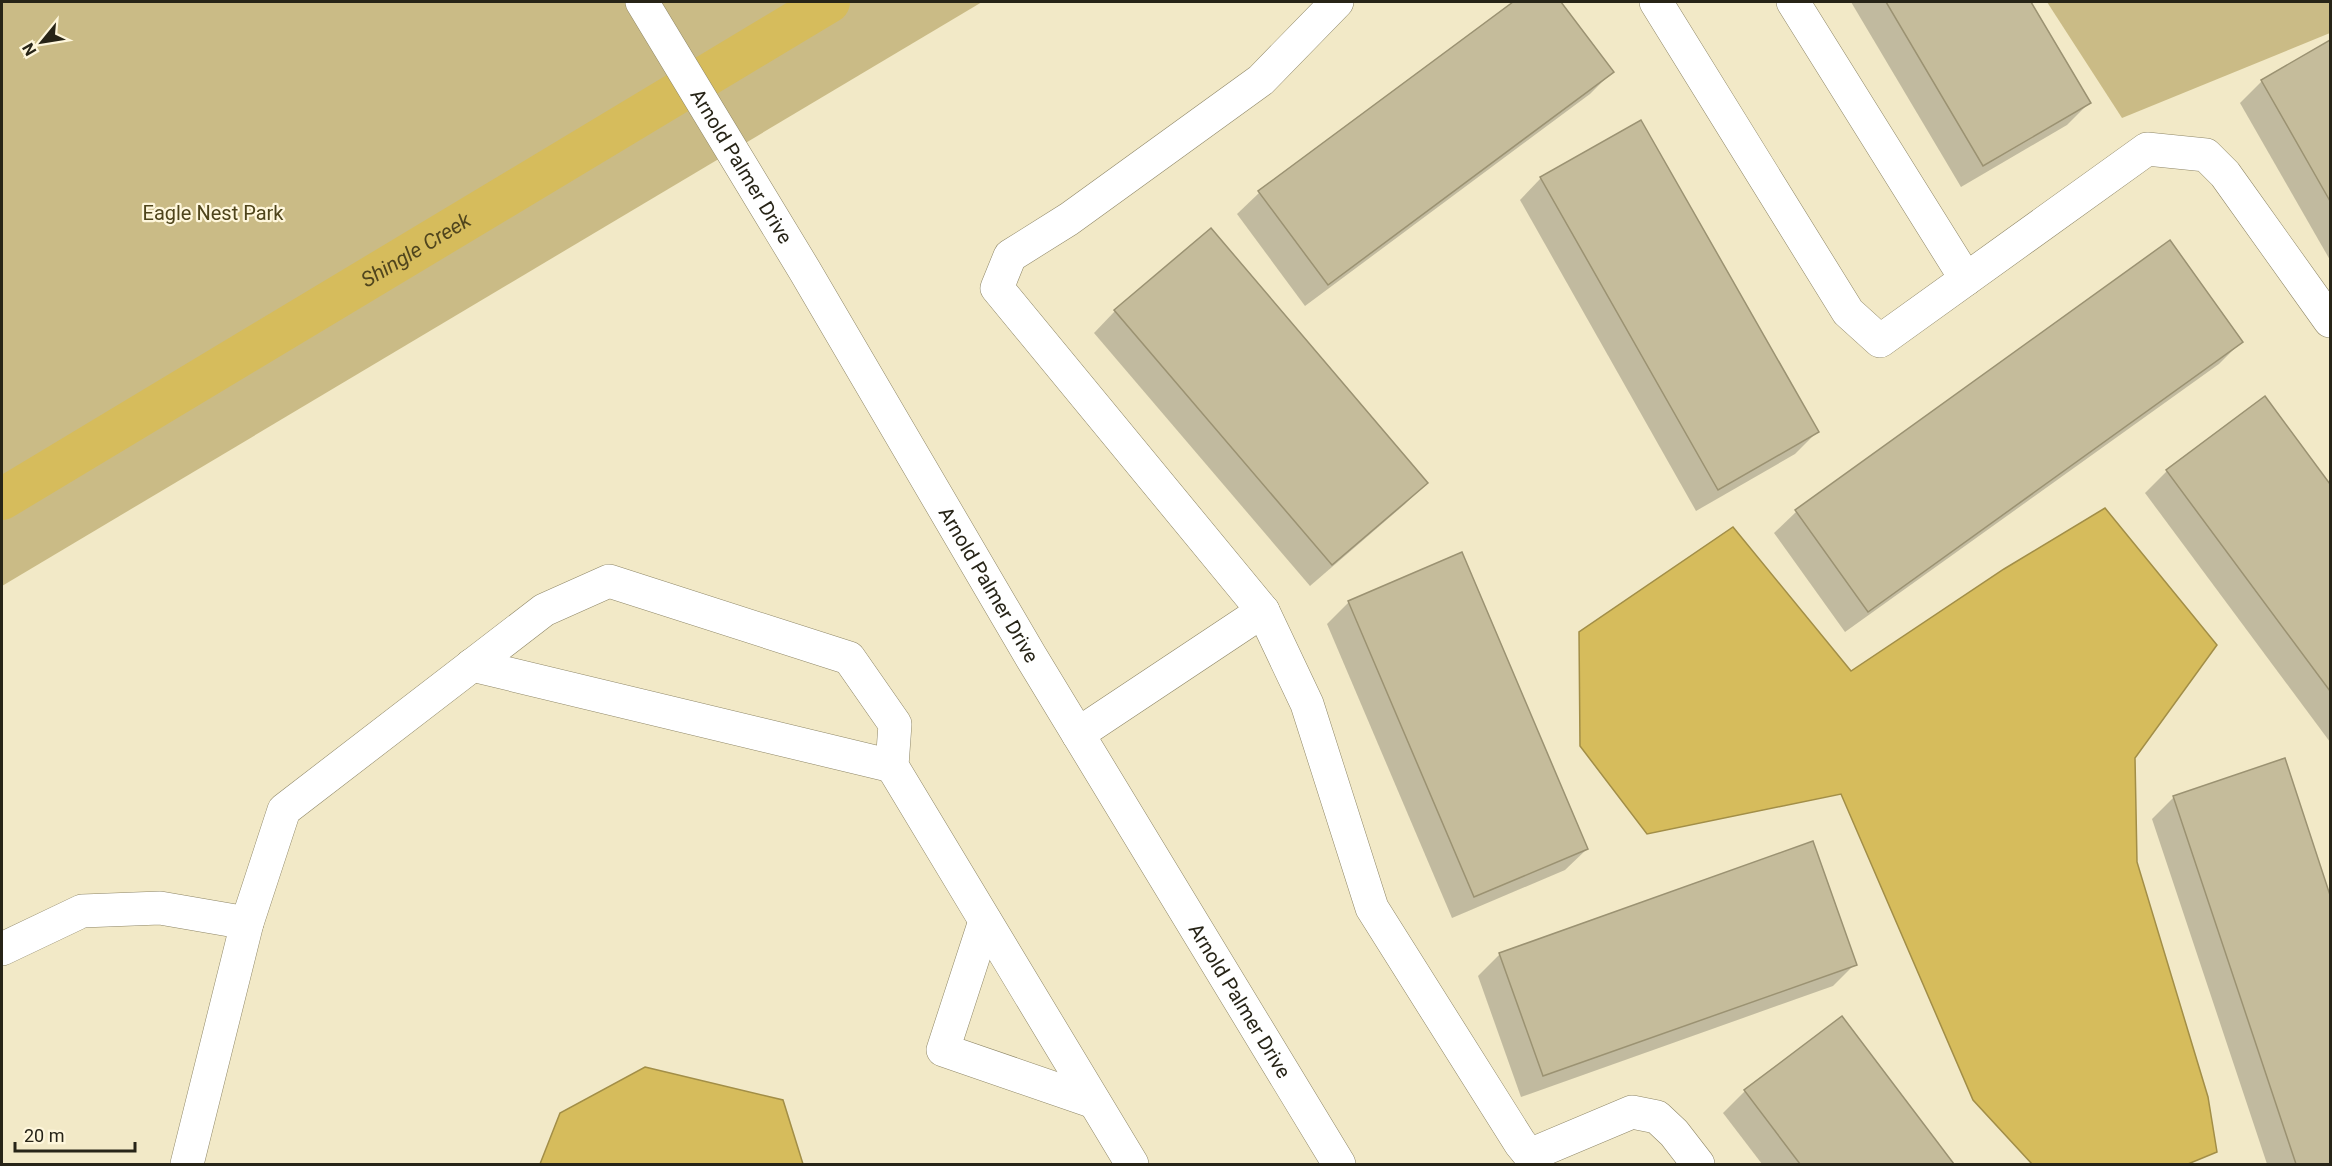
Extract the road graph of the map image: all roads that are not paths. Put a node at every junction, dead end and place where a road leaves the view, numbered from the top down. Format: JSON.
{"nodes":[{"id":1,"x":642,"y":2,"type":"edge"},
{"id":2,"x":1337,"y":2,"type":"edge"},
{"id":3,"x":1656,"y":2,"type":"edge"},
{"id":4,"x":1793,"y":2,"type":"edge"},
{"id":5,"x":1966,"y":279,"type":"junction"},
{"id":6,"x":2331,"y":321,"type":"edge"},
{"id":7,"x":1263,"y":611,"type":"junction"},
{"id":8,"x":472,"y":665,"type":"junction"},
{"id":9,"x":1078,"y":734,"type":"junction"},
{"id":10,"x":892,"y":766,"type":"junction"},
{"id":11,"x":985,"y":921,"type":"junction"},
{"id":12,"x":247,"y":923,"type":"junction"},
{"id":13,"x":2,"y":948,"type":"edge"},
{"id":14,"x":1094,"y":1102,"type":"junction"},
{"id":15,"x":1533,"y":1160,"type":"edge"},
{"id":16,"x":187,"y":1164,"type":"edge"},
{"id":17,"x":1132,"y":1164,"type":"edge"},
{"id":18,"x":1339,"y":1164,"type":"edge"},
{"id":19,"x":1698,"y":1164,"type":"edge"}],
"edges":[{"from":1,"to":9,"type":"street","name":"Arnold Palmer Drive"},
{"from":2,"to":7,"type":"street"},
{"from":3,"to":5,"type":"street"},
{"from":4,"to":5,"type":"street"},
{"from":5,"to":6,"type":"street"},
{"from":7,"to":9,"type":"street"},
{"from":7,"to":15,"type":"street"},
{"from":8,"to":10,"type":"street"},
{"from":8,"to":10,"type":"street"},
{"from":8,"to":12,"type":"street"},
{"from":9,"to":18,"type":"street","name":"Arnold Palmer Drive"},
{"from":10,"to":11,"type":"street"},
{"from":11,"to":14,"type":"street"},
{"from":11,"to":14,"type":"street"},
{"from":12,"to":13,"type":"street"},
{"from":12,"to":16,"type":"street"},
{"from":14,"to":17,"type":"street"},
{"from":15,"to":19,"type":"street"}]}
